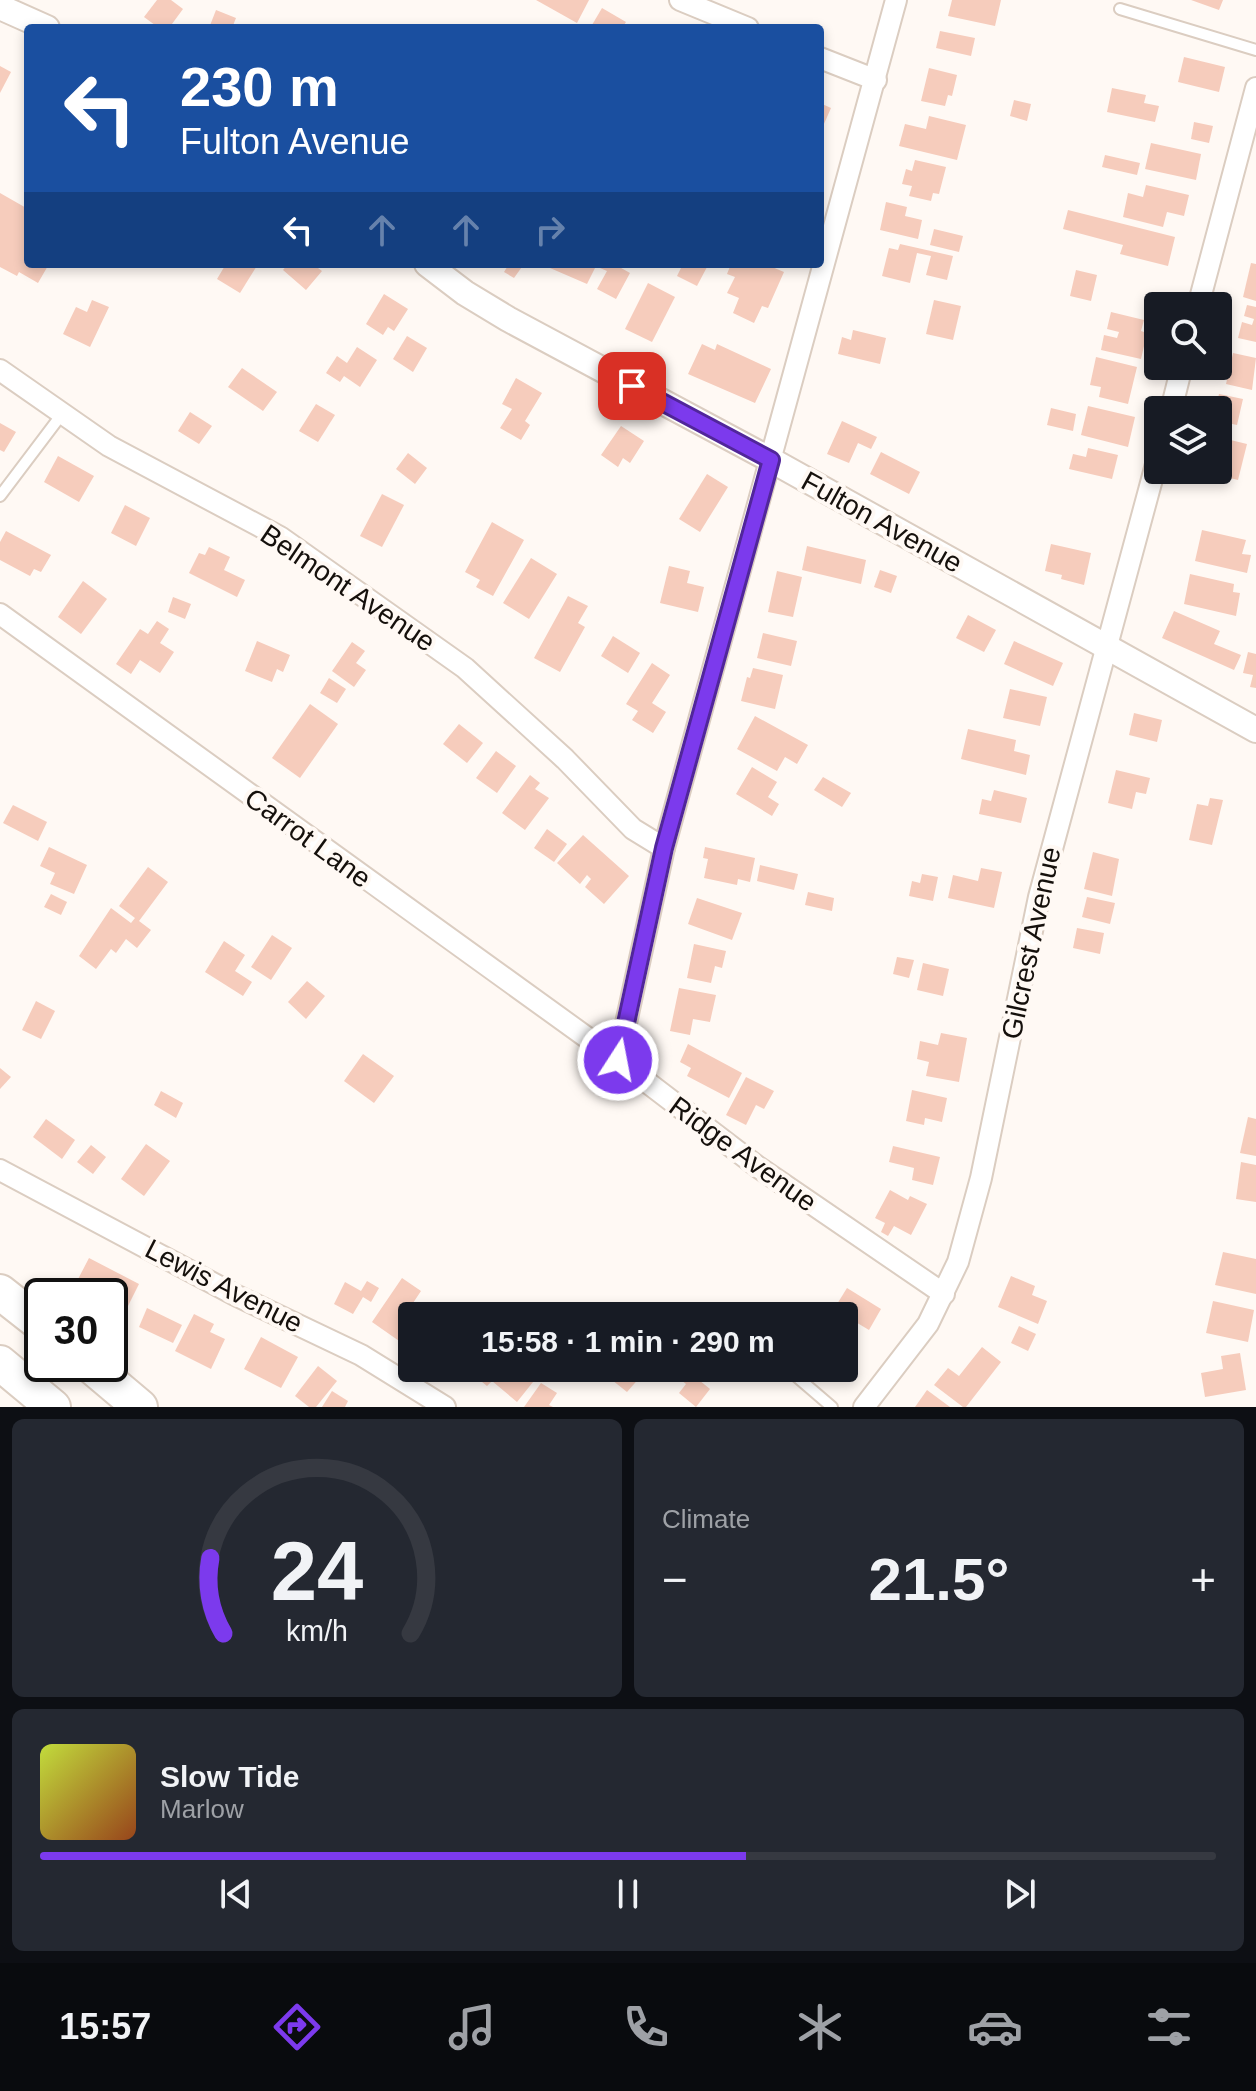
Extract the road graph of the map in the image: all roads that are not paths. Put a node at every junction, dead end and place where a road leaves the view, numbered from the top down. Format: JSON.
{"nodes":[{"id":1,"x":680,"y":0,"type":"edge"},
{"id":2,"x":896,"y":0,"type":"edge"},
{"id":3,"x":0,"y":7,"type":"edge"},
{"id":4,"x":1120,"y":9,"type":"dead end"},
{"id":5,"x":38,"y":24,"type":"edge"},
{"id":6,"x":738,"y":24,"type":"edge"},
{"id":7,"x":1256,"y":50,"type":"edge"},
{"id":8,"x":824,"y":60,"type":"edge"},
{"id":9,"x":876,"y":80,"type":"junction"},
{"id":10,"x":1256,"y":88,"type":"edge"},
{"id":11,"x":432,"y":268,"type":"edge"},
{"id":12,"x":1202,"y":292,"type":"edge"},
{"id":13,"x":0,"y":370,"type":"edge"},
{"id":14,"x":62,"y":414,"type":"junction"},
{"id":15,"x":771,"y":460,"type":"junction"},
{"id":16,"x":1151,"y":484,"type":"edge"},
{"id":17,"x":0,"y":496,"type":"edge"},
{"id":18,"x":0,"y":614,"type":"edge"},
{"id":19,"x":1107,"y":648,"type":"junction"},
{"id":20,"x":1256,"y":730,"type":"edge"},
{"id":21,"x":664,"y":848,"type":"junction"},
{"id":22,"x":618,"y":1060,"type":"junction"},
{"id":23,"x":0,"y":1170,"type":"edge"},
{"id":24,"x":0,"y":1292,"type":"edge"},
{"id":25,"x":944,"y":1294,"type":"junction"},
{"id":26,"x":24,"y":1311,"type":"edge"},
{"id":27,"x":0,"y":1363,"type":"edge"},
{"id":28,"x":110,"y":1382,"type":"edge"},
{"id":29,"x":803,"y":1382,"type":"edge"},
{"id":30,"x":53,"y":1407,"type":"edge"},
{"id":31,"x":140,"y":1407,"type":"edge"},
{"id":32,"x":445,"y":1407,"type":"edge"},
{"id":33,"x":832,"y":1407,"type":"edge"},
{"id":34,"x":864,"y":1407,"type":"edge"}],
"edges":[{"from":1,"to":6,"type":"street"},
{"from":2,"to":9,"type":"street"},
{"from":3,"to":5,"type":"street"},
{"from":4,"to":7,"type":"lane"},
{"from":8,"to":9,"type":"street"},
{"from":9,"to":15,"type":"street"},
{"from":10,"to":12,"type":"street"},
{"from":11,"to":15,"type":"street","name":"Fulton Avenue"},
{"from":13,"to":14,"type":"street","name":"Belmont Avenue"},
{"from":14,"to":17,"type":"lane"},
{"from":14,"to":21,"type":"street","name":"Belmont Avenue"},
{"from":15,"to":19,"type":"street","name":"Fulton Avenue"},
{"from":15,"to":21,"type":"street"},
{"from":16,"to":19,"type":"street","name":"Gilcrest Avenue"},
{"from":18,"to":22,"type":"street","name":"Carrot Lane"},
{"from":19,"to":20,"type":"street","name":"Fulton Avenue"},
{"from":19,"to":25,"type":"street","name":"Gilcrest Avenue"},
{"from":21,"to":22,"type":"street"},
{"from":22,"to":25,"type":"street","name":"Ridge Avenue"},
{"from":23,"to":32,"type":"street","name":"Lewis Avenue"},
{"from":24,"to":26,"type":"highway"},
{"from":25,"to":34,"type":"street","name":"Gilcrest Avenue"},
{"from":27,"to":30,"type":"highway"},
{"from":28,"to":31,"type":"highway"},
{"from":29,"to":33,"type":"lane"}]}
